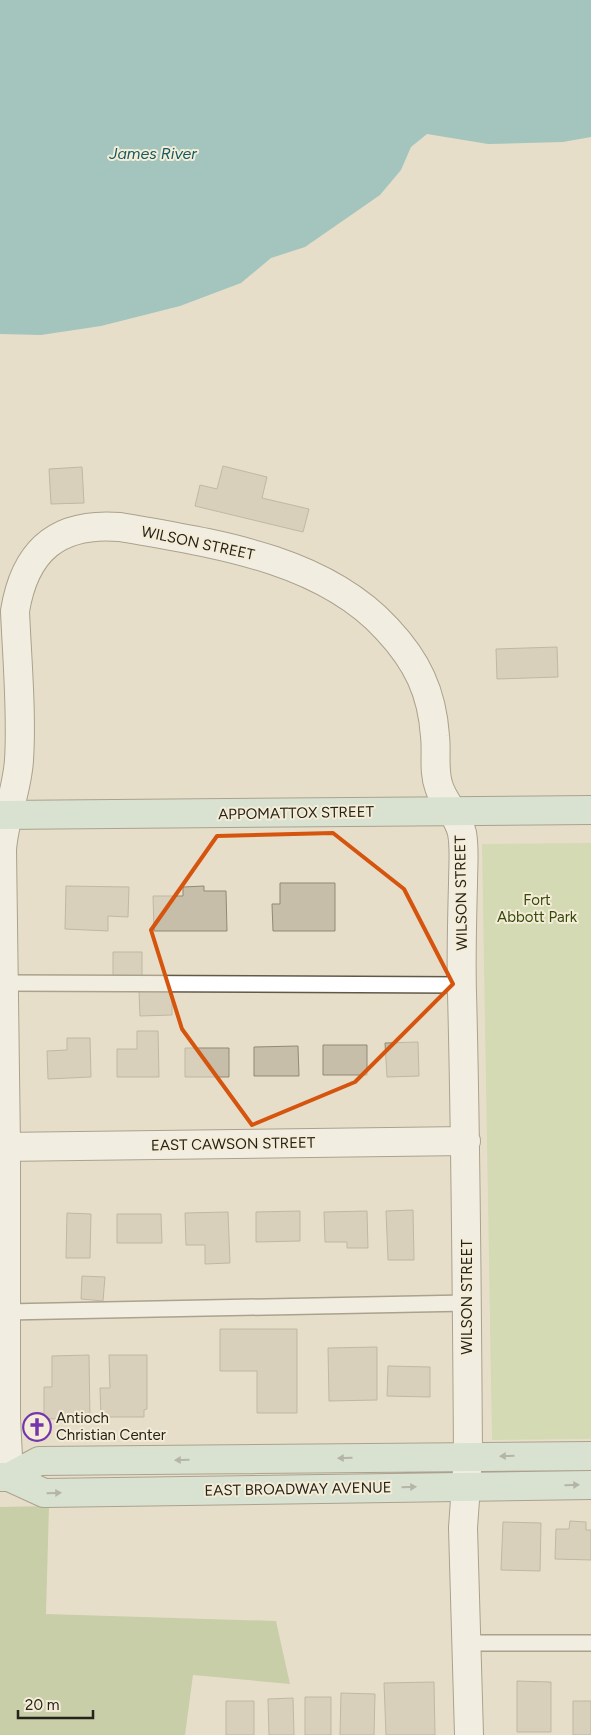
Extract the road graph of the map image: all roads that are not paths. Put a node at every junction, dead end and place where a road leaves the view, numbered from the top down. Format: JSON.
{"nodes":[{"id":1,"x":591,"y":810,"type":"edge"},
{"id":2,"x":453,"y":811,"type":"junction"},
{"id":3,"x":5,"y":815,"type":"edge"},
{"id":4,"x":4,"y":982,"type":"junction"},
{"id":5,"x":462,"y":985,"type":"junction"},
{"id":6,"x":466,"y":1142,"type":"junction"},
{"id":7,"x":3,"y":1147,"type":"edge"},
{"id":8,"x":467,"y":1303,"type":"junction"},
{"id":9,"x":6,"y":1312,"type":"junction"},
{"id":10,"x":591,"y":1456,"type":"edge"},
{"id":11,"x":468,"y":1457,"type":"junction"},
{"id":12,"x":5,"y":1477,"type":"edge"},
{"id":13,"x":591,"y":1484,"type":"edge"},
{"id":14,"x":466,"y":1486,"type":"junction"},
{"id":15,"x":466,"y":1643,"type":"junction"},
{"id":16,"x":591,"y":1643,"type":"edge"},
{"id":17,"x":469,"y":1735,"type":"edge"}],
"edges":[{"from":1,"to":2,"type":"street","name":"APPOMATTOX STREET"},
{"from":2,"to":3,"type":"street","name":"APPOMATTOX STREET"},
{"from":2,"to":3,"type":"street","name":"WILSON STREET"},
{"from":2,"to":5,"type":"street","name":"WILSON STREET"},
{"from":3,"to":4,"type":"street","name":"WILSON STREET"},
{"from":4,"to":5,"type":"lane"},
{"from":4,"to":7,"type":"street","name":"WILSON STREET"},
{"from":5,"to":6,"type":"street","name":"WILSON STREET"},
{"from":6,"to":7,"type":"street","name":"EAST CAWSON STREET"},
{"from":6,"to":8,"type":"street","name":"WILSON STREET"},
{"from":7,"to":9,"type":"street","name":"WILSON STREET"},
{"from":8,"to":9,"type":"lane"},
{"from":8,"to":11,"type":"street","name":"WILSON STREET"},
{"from":9,"to":12,"type":"street","name":"WILSON STREET"},
{"from":10,"to":11,"type":"street","name":"EAST BROADWAY AVENUE","one_way":true},
{"from":11,"to":12,"type":"street","name":"EAST BROADWAY AVENUE","one_way":true},
{"from":11,"to":14,"type":"street","name":"WILSON STREET"},
{"from":12,"to":14,"type":"street","name":"EAST BROADWAY AVENUE","one_way":true},
{"from":14,"to":13,"type":"street","name":"EAST BROADWAY AVENUE","one_way":true},
{"from":14,"to":15,"type":"street","name":"WILSON STREET"},
{"from":15,"to":16,"type":"lane"},
{"from":15,"to":17,"type":"street","name":"WILSON STREET"}]}
